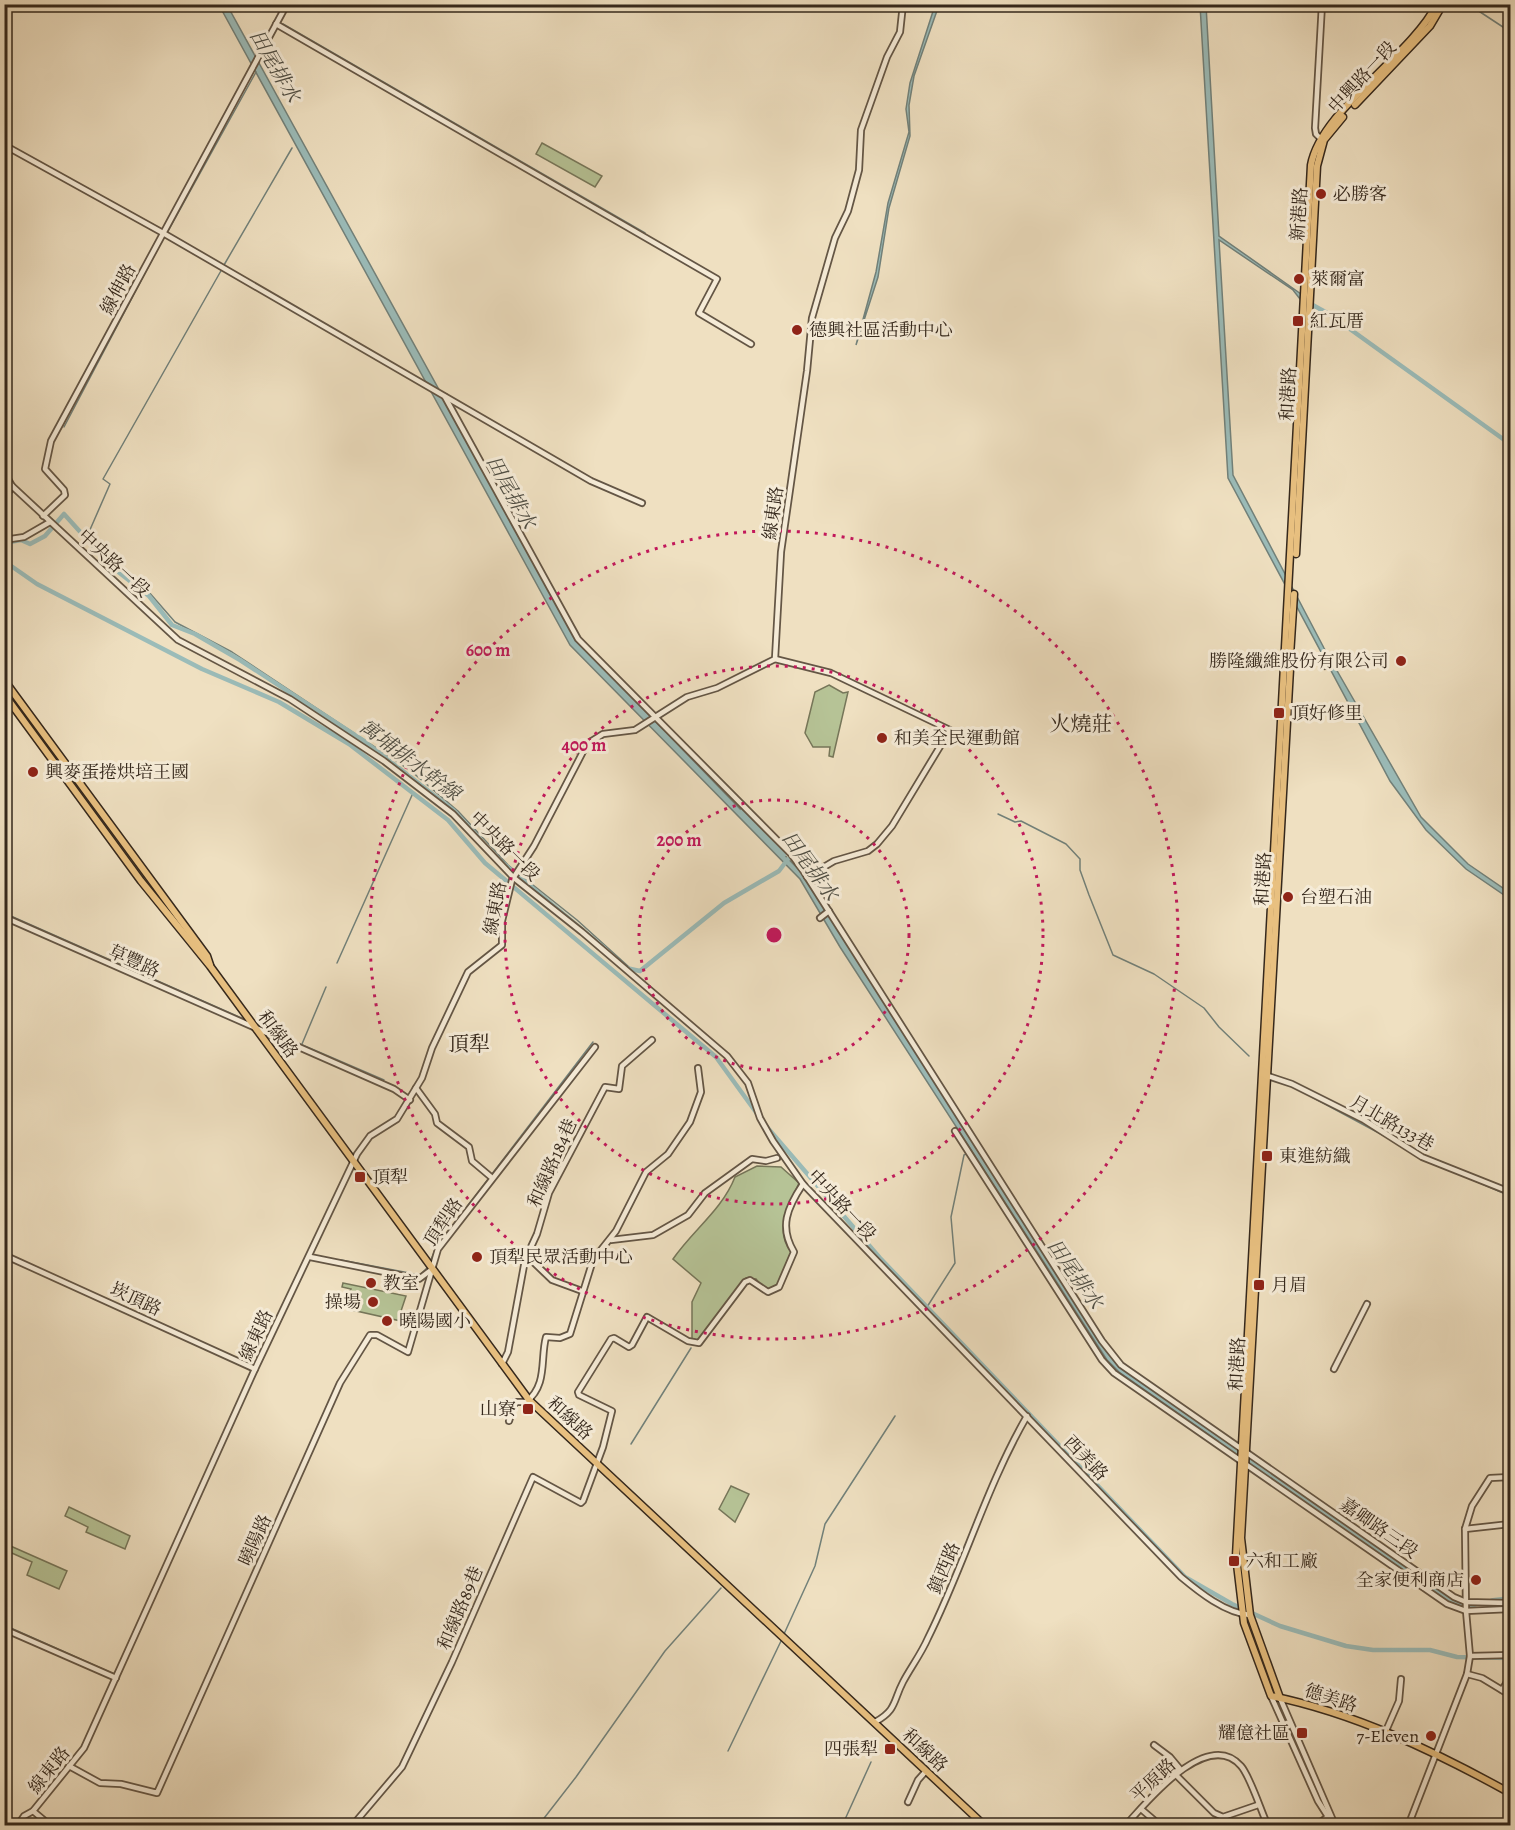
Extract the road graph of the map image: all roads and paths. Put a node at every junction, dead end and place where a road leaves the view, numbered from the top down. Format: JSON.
{"nodes":[{"id":1,"x":287,"y":4,"type":"edge"},
{"id":2,"x":903,"y":4,"type":"edge"},
{"id":3,"x":1322,"y":4,"type":"edge"},
{"id":4,"x":1437,"y":4,"type":"edge"},
{"id":5,"x":1443,"y":4,"type":"edge"},
{"id":6,"x":276,"y":24,"type":"junction"},
{"id":7,"x":1321,"y":139,"type":"junction"},
{"id":8,"x":4,"y":145,"type":"edge"},
{"id":9,"x":164,"y":233,"type":"junction"},
{"id":10,"x":1305,"y":307,"type":"joint"},
{"id":11,"x":751,"y":344,"type":"dead end"},
{"id":12,"x":445,"y":397,"type":"junction"},
{"id":13,"x":4,"y":472,"type":"edge"},
{"id":14,"x":12,"y":486,"type":"junction"},
{"id":15,"x":4,"y":500,"type":"edge"},
{"id":16,"x":642,"y":503,"type":"dead end"},
{"id":17,"x":43,"y":516,"type":"junction"},
{"id":18,"x":50,"y":522,"type":"junction"},
{"id":19,"x":4,"y":540,"type":"edge"},
{"id":20,"x":775,"y":659,"type":"junction"},
{"id":21,"x":1333,"y":660,"type":"dead end"},
{"id":22,"x":1325,"y":666,"type":"dead end"},
{"id":23,"x":4,"y":680,"type":"edge"},
{"id":24,"x":4,"y":694,"type":"edge"},
{"id":25,"x":655,"y":718,"type":"junction"},
{"id":26,"x":37,"y":731,"type":"junction"},
{"id":27,"x":514,"y":877,"type":"junction"},
{"id":28,"x":807,"y":877,"type":"junction"},
{"id":29,"x":828,"y":911,"type":"junction"},
{"id":30,"x":4,"y":917,"type":"edge"},
{"id":31,"x":820,"y":918,"type":"dead end"},
{"id":32,"x":255,"y":1028,"type":"junction"},
{"id":33,"x":652,"y":1040,"type":"dead end"},
{"id":34,"x":595,"y":1047,"type":"dead end"},
{"id":35,"x":698,"y":1068,"type":"dead end"},
{"id":36,"x":1265,"y":1075,"type":"junction"},
{"id":37,"x":416,"y":1088,"type":"junction"},
{"id":38,"x":410,"y":1100,"type":"junction"},
{"id":39,"x":955,"y":1131,"type":"dead end"},
{"id":40,"x":777,"y":1158,"type":"dead end"},
{"id":41,"x":354,"y":1162,"type":"junction"},
{"id":42,"x":491,"y":1177,"type":"junction"},
{"id":43,"x":803,"y":1184,"type":"junction"},
{"id":44,"x":1510,"y":1192,"type":"edge"},
{"id":45,"x":608,"y":1241,"type":"junction"},
{"id":46,"x":4,"y":1255,"type":"edge"},
{"id":47,"x":527,"y":1256,"type":"junction"},
{"id":48,"x":310,"y":1257,"type":"junction"},
{"id":49,"x":432,"y":1269,"type":"junction"},
{"id":50,"x":582,"y":1291,"type":"junction"},
{"id":51,"x":916,"y":1302,"type":"joint"},
{"id":52,"x":1367,"y":1304,"type":"dead end"},
{"id":53,"x":502,"y":1364,"type":"junction"},
{"id":54,"x":1121,"y":1365,"type":"junction"},
{"id":55,"x":255,"y":1369,"type":"junction"},
{"id":56,"x":1334,"y":1369,"type":"dead end"},
{"id":57,"x":1114,"y":1372,"type":"junction"},
{"id":58,"x":529,"y":1400,"type":"junction"},
{"id":59,"x":1027,"y":1416,"type":"junction"},
{"id":60,"x":509,"y":1421,"type":"dead end"},
{"id":61,"x":1243,"y":1455,"type":"junction"},
{"id":62,"x":596,"y":1464,"type":"junction"},
{"id":63,"x":1510,"y":1478,"type":"edge"},
{"id":64,"x":1510,"y":1524,"type":"edge"},
{"id":65,"x":1465,"y":1529,"type":"junction"},
{"id":66,"x":1510,"y":1603,"type":"edge"},
{"id":67,"x":1466,"y":1607,"type":"junction"},
{"id":68,"x":1510,"y":1609,"type":"edge"},
{"id":69,"x":1247,"y":1611,"type":"junction"},
{"id":70,"x":4,"y":1629,"type":"edge"},
{"id":71,"x":1510,"y":1655,"type":"edge"},
{"id":72,"x":1470,"y":1656,"type":"junction"},
{"id":73,"x":1263,"y":1657,"type":"junction"},
{"id":74,"x":1256,"y":1660,"type":"junction"},
{"id":75,"x":1467,"y":1674,"type":"junction"},
{"id":76,"x":1510,"y":1677,"type":"edge"},
{"id":77,"x":116,"y":1678,"type":"junction"},
{"id":78,"x":1401,"y":1679,"type":"dead end"},
{"id":79,"x":1502,"y":1690,"type":"junction"},
{"id":80,"x":1510,"y":1695,"type":"edge"},
{"id":81,"x":1271,"y":1696,"type":"junction"},
{"id":82,"x":1280,"y":1698,"type":"junction"},
{"id":83,"x":875,"y":1722,"type":"junction"},
{"id":84,"x":1385,"y":1733,"type":"junction"},
{"id":85,"x":1154,"y":1745,"type":"dead end"},
{"id":86,"x":1437,"y":1754,"type":"junction"},
{"id":87,"x":69,"y":1766,"type":"junction"},
{"id":88,"x":1180,"y":1769,"type":"junction"},
{"id":89,"x":926,"y":1772,"type":"junction"},
{"id":90,"x":1175,"y":1774,"type":"junction"},
{"id":91,"x":1510,"y":1793,"type":"edge"},
{"id":92,"x":908,"y":1802,"type":"dead end"},
{"id":93,"x":1258,"y":1804,"type":"junction"},
{"id":94,"x":1141,"y":1809,"type":"junction"},
{"id":95,"x":33,"y":1811,"type":"junction"},
{"id":96,"x":1329,"y":1816,"type":"junction"},
{"id":97,"x":17,"y":1826,"type":"edge"},
{"id":98,"x":51,"y":1826,"type":"edge"},
{"id":99,"x":352,"y":1826,"type":"edge"},
{"id":100,"x":985,"y":1826,"type":"edge"},
{"id":101,"x":1125,"y":1826,"type":"edge"},
{"id":102,"x":1161,"y":1826,"type":"edge"},
{"id":103,"x":1268,"y":1826,"type":"edge"},
{"id":104,"x":1315,"y":1826,"type":"edge"},
{"id":105,"x":1334,"y":1826,"type":"edge"},
{"id":106,"x":1408,"y":1826,"type":"edge"}],
"edges":[{"from":1,"to":6,"type":"street","name":"線伸路"},
{"from":2,"to":20,"type":"street","name":"線東路"},
{"from":3,"to":7,"type":"street","name":"新港路"},
{"from":4,"to":7,"type":"main road","name":"中興路一段"},
{"from":5,"to":7,"type":"main road","name":"中興路一段"},
{"from":6,"to":9,"type":"street","name":"線伸路"},
{"from":6,"to":11,"type":"street"},
{"from":7,"to":10,"type":"main road","name":"新港路"},
{"from":8,"to":9,"type":"street"},
{"from":9,"to":12,"type":"street"},
{"from":9,"to":17,"type":"street","name":"線伸路"},
{"from":10,"to":36,"type":"main road","name":"和港路"},
{"from":12,"to":16,"type":"street"},
{"from":12,"to":25,"type":"street"},
{"from":13,"to":14,"type":"street","name":"中央路一段"},
{"from":14,"to":15,"type":"street"},
{"from":14,"to":17,"type":"street","name":"中央路一段"},
{"from":17,"to":18,"type":"street","name":"中央路一段"},
{"from":18,"to":19,"type":"street"},
{"from":18,"to":27,"type":"street","name":"中央路一段"},
{"from":20,"to":25,"type":"street","name":"線東路"},
{"from":20,"to":28,"type":"street"},
{"from":21,"to":22,"type":"street"},
{"from":23,"to":26,"type":"main road","name":"和線路"},
{"from":24,"to":26,"type":"main road","name":"和線路"},
{"from":25,"to":27,"type":"street","name":"線東路"},
{"from":25,"to":28,"type":"street"},
{"from":26,"to":32,"type":"main road","name":"和線路"},
{"from":27,"to":37,"type":"street","name":"線東路"},
{"from":27,"to":43,"type":"street","name":"中央路一段"},
{"from":28,"to":29,"type":"street"},
{"from":29,"to":31,"type":"street"},
{"from":29,"to":54,"type":"street"},
{"from":30,"to":32,"type":"street","name":"草豐路"},
{"from":32,"to":38,"type":"street","name":"草豐路"},
{"from":32,"to":41,"type":"main road","name":"和線路"},
{"from":33,"to":47,"type":"street","name":"和線路184巷"},
{"from":34,"to":42,"type":"street","name":"頂犁路"},
{"from":35,"to":45,"type":"street"},
{"from":36,"to":44,"type":"street","name":"月北路133巷"},
{"from":36,"to":61,"type":"main road","name":"和港路"},
{"from":37,"to":38,"type":"street","name":"線東路"},
{"from":37,"to":42,"type":"street"},
{"from":38,"to":41,"type":"street","name":"線東路"},
{"from":39,"to":57,"type":"street"},
{"from":40,"to":45,"type":"street"},
{"from":41,"to":48,"type":"street","name":"線東路"},
{"from":41,"to":49,"type":"main road","name":"和線路"},
{"from":42,"to":49,"type":"street","name":"頂犁路"},
{"from":43,"to":51,"type":"street","name":"中央路一段"},
{"from":43,"to":62,"type":"street"},
{"from":45,"to":50,"type":"street"},
{"from":46,"to":55,"type":"street","name":"崁頂路"},
{"from":47,"to":50,"type":"street"},
{"from":47,"to":53,"type":"street","name":"和線路184巷"},
{"from":48,"to":49,"type":"street","name":"頂犁路"},
{"from":48,"to":55,"type":"street","name":"線東路"},
{"from":49,"to":53,"type":"main road","name":"和線路"},
{"from":49,"to":87,"type":"street","name":"曉陽路"},
{"from":50,"to":58,"type":"street"},
{"from":51,"to":59,"type":"street","name":"西美路"},
{"from":52,"to":56,"type":"street"},
{"from":53,"to":58,"type":"main road","name":"和線路"},
{"from":54,"to":57,"type":"street"},
{"from":54,"to":61,"type":"street"},
{"from":55,"to":77,"type":"street","name":"線東路"},
{"from":57,"to":61,"type":"street"},
{"from":58,"to":60,"type":"street"},
{"from":58,"to":62,"type":"main road","name":"和線路"},
{"from":59,"to":69,"type":"street","name":"西美路"},
{"from":59,"to":83,"type":"street","name":"鎮西路"},
{"from":61,"to":67,"type":"street","name":"嘉卿路三段"},
{"from":61,"to":67,"type":"street","name":"嘉卿路三段"},
{"from":61,"to":69,"type":"main road","name":"和港路"},
{"from":62,"to":83,"type":"main road","name":"和線路"},
{"from":62,"to":99,"type":"street","name":"和線路89巷"},
{"from":63,"to":65,"type":"street"},
{"from":64,"to":65,"type":"street"},
{"from":65,"to":67,"type":"street"},
{"from":66,"to":67,"type":"street","name":"嘉卿路三段"},
{"from":67,"to":68,"type":"street","name":"嘉卿路三段"},
{"from":67,"to":72,"type":"street"},
{"from":69,"to":73,"type":"main road"},
{"from":69,"to":74,"type":"main road"},
{"from":70,"to":77,"type":"street"},
{"from":71,"to":72,"type":"street"},
{"from":72,"to":75,"type":"street"},
{"from":73,"to":74,"type":"main road"},
{"from":73,"to":82,"type":"main road"},
{"from":74,"to":81,"type":"main road"},
{"from":75,"to":79,"type":"street"},
{"from":75,"to":86,"type":"street"},
{"from":76,"to":79,"type":"street"},
{"from":77,"to":87,"type":"street","name":"線東路"},
{"from":78,"to":84,"type":"street"},
{"from":79,"to":80,"type":"street"},
{"from":81,"to":82,"type":"main road","name":"德美路"},
{"from":81,"to":96,"type":"street"},
{"from":82,"to":84,"type":"main road","name":"德美路"},
{"from":82,"to":96,"type":"street"},
{"from":83,"to":89,"type":"main road","name":"和線路"},
{"from":84,"to":86,"type":"main road","name":"德美路"},
{"from":85,"to":88,"type":"street"},
{"from":86,"to":91,"type":"main road","name":"德美路"},
{"from":86,"to":106,"type":"street"},
{"from":87,"to":95,"type":"street","name":"線東路"},
{"from":88,"to":90,"type":"street","name":"平原路"},
{"from":88,"to":93,"type":"street","name":"平原路"},
{"from":89,"to":92,"type":"street"},
{"from":89,"to":100,"type":"main road","name":"和線路"},
{"from":90,"to":93,"type":"street"},
{"from":90,"to":94,"type":"street","name":"平原路"},
{"from":93,"to":103,"type":"street","name":"平原路"},
{"from":94,"to":101,"type":"street","name":"平原路"},
{"from":94,"to":102,"type":"street"},
{"from":95,"to":97,"type":"street","name":"線東路"},
{"from":95,"to":98,"type":"street"},
{"from":96,"to":104,"type":"street"},
{"from":96,"to":105,"type":"street"}]}
